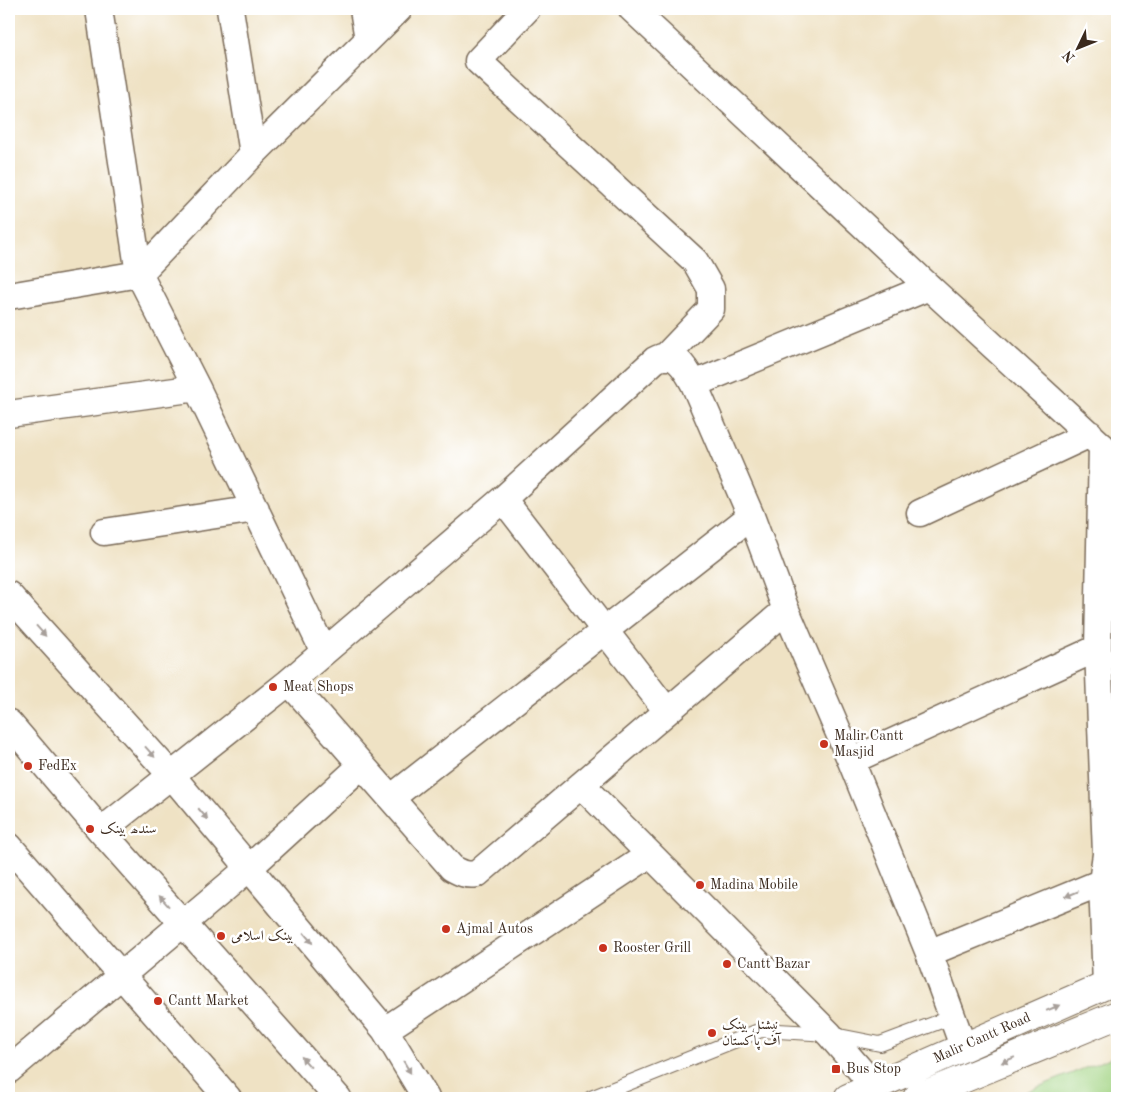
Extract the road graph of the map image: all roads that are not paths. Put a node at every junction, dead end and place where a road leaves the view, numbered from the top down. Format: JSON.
{"nodes":[{"id":1,"x":99,"y":9,"type":"edge"},
{"id":2,"x":230,"y":9,"type":"edge"},
{"id":3,"x":362,"y":9,"type":"edge"},
{"id":4,"x":399,"y":9,"type":"edge"},
{"id":5,"x":527,"y":9,"type":"edge"},
{"id":6,"x":632,"y":9,"type":"edge"},
{"id":7,"x":368,"y":39,"type":"junction"},
{"id":8,"x":253,"y":154,"type":"junction"},
{"id":9,"x":139,"y":274,"type":"junction"},
{"id":10,"x":929,"y":287,"type":"junction"},
{"id":11,"x":9,"y":296,"type":"edge"},
{"id":12,"x":665,"y":356,"type":"junction"},
{"id":13,"x":694,"y":384,"type":"junction"},
{"id":14,"x":197,"y":388,"type":"junction"},
{"id":15,"x":9,"y":414,"type":"edge"},
{"id":16,"x":1103,"y":447,"type":"edge"},
{"id":17,"x":503,"y":499,"type":"junction"},
{"id":18,"x":256,"y":509,"type":"junction"},
{"id":19,"x":920,"y":513,"type":"dead end"},
{"id":20,"x":751,"y":516,"type":"junction"},
{"id":21,"x":104,"y":532,"type":"dead end"},
{"id":22,"x":9,"y":595,"type":"edge"},
{"id":23,"x":786,"y":610,"type":"junction"},
{"id":24,"x":605,"y":631,"type":"junction"},
{"id":25,"x":1098,"y":648,"type":"junction"},
{"id":26,"x":324,"y":652,"type":"junction"},
{"id":27,"x":289,"y":682,"type":"junction"},
{"id":28,"x":667,"y":711,"type":"junction"},
{"id":29,"x":9,"y":723,"type":"edge"},
{"id":30,"x":851,"y":761,"type":"junction"},
{"id":31,"x":362,"y":765,"type":"junction"},
{"id":32,"x":172,"y":776,"type":"junction"},
{"id":33,"x":581,"y":785,"type":"junction"},
{"id":34,"x":391,"y":798,"type":"junction"},
{"id":35,"x":101,"y":831,"type":"junction"},
{"id":36,"x":9,"y":846,"type":"edge"},
{"id":37,"x":649,"y":855,"type":"junction"},
{"id":38,"x":249,"y":868,"type":"junction"},
{"id":39,"x":1111,"y":869,"type":"edge"},
{"id":40,"x":183,"y":923,"type":"junction"},
{"id":41,"x":929,"y":953,"type":"junction"},
{"id":42,"x":121,"y":975,"type":"junction"},
{"id":43,"x":1112,"y":982,"type":"edge"},
{"id":44,"x":1117,"y":1015,"type":"edge"},
{"id":45,"x":952,"y":1017,"type":"junction"},
{"id":46,"x":385,"y":1030,"type":"junction"},
{"id":47,"x":829,"y":1034,"type":"junction"},
{"id":48,"x":963,"y":1046,"type":"junction"},
{"id":49,"x":9,"y":1070,"type":"edge"},
{"id":50,"x":875,"y":1087,"type":"junction"},
{"id":51,"x":228,"y":1098,"type":"edge"},
{"id":52,"x":338,"y":1098,"type":"edge"},
{"id":53,"x":426,"y":1098,"type":"edge"},
{"id":54,"x":591,"y":1098,"type":"edge"},
{"id":55,"x":848,"y":1098,"type":"edge"},
{"id":56,"x":917,"y":1098,"type":"edge"}],
"edges":[{"from":1,"to":9,"type":"street"},
{"from":2,"to":8,"type":"street"},
{"from":3,"to":7,"type":"street"},
{"from":4,"to":7,"type":"street"},
{"from":5,"to":12,"type":"street"},
{"from":6,"to":10,"type":"street"},
{"from":7,"to":8,"type":"street"},
{"from":8,"to":9,"type":"street"},
{"from":9,"to":11,"type":"street"},
{"from":9,"to":14,"type":"street"},
{"from":10,"to":13,"type":"street"},
{"from":10,"to":16,"type":"street"},
{"from":12,"to":13,"type":"street"},
{"from":12,"to":17,"type":"street"},
{"from":13,"to":20,"type":"street"},
{"from":14,"to":15,"type":"street"},
{"from":14,"to":18,"type":"street"},
{"from":16,"to":19,"type":"street"},
{"from":16,"to":25,"type":"street"},
{"from":17,"to":24,"type":"street"},
{"from":17,"to":26,"type":"street"},
{"from":18,"to":21,"type":"street"},
{"from":18,"to":26,"type":"street"},
{"from":20,"to":23,"type":"street"},
{"from":20,"to":24,"type":"street"},
{"from":22,"to":32,"type":"street","one_way":true},
{"from":23,"to":28,"type":"street"},
{"from":23,"to":30,"type":"street"},
{"from":24,"to":28,"type":"street"},
{"from":24,"to":34,"type":"street"},
{"from":25,"to":30,"type":"street"},
{"from":25,"to":39,"type":"street"},
{"from":26,"to":27,"type":"street"},
{"from":27,"to":31,"type":"street"},
{"from":27,"to":32,"type":"street"},
{"from":28,"to":33,"type":"street"},
{"from":29,"to":35,"type":"street"},
{"from":30,"to":41,"type":"street"},
{"from":31,"to":34,"type":"street"},
{"from":31,"to":38,"type":"street"},
{"from":32,"to":35,"type":"street"},
{"from":32,"to":38,"type":"street","one_way":true},
{"from":33,"to":34,"type":"street"},
{"from":33,"to":37,"type":"street"},
{"from":40,"to":35,"type":"street","one_way":true},
{"from":36,"to":42,"type":"street"},
{"from":37,"to":46,"type":"street"},
{"from":37,"to":47,"type":"street"},
{"from":38,"to":40,"type":"street"},
{"from":38,"to":46,"type":"street","one_way":true},
{"from":39,"to":41,"type":"street","one_way":true},
{"from":39,"to":43,"type":"street"},
{"from":40,"to":42,"type":"street"},
{"from":52,"to":40,"type":"street","one_way":true},
{"from":41,"to":45,"type":"street"},
{"from":42,"to":49,"type":"street"},
{"from":42,"to":51,"type":"street"},
{"from":48,"to":43,"type":"main road","name":"Malir Cantt Road","one_way":true},
{"from":44,"to":56,"type":"main road","one_way":true},
{"from":45,"to":47,"type":"lane"},
{"from":45,"to":48,"type":"street"},
{"from":46,"to":53,"type":"street","one_way":true},
{"from":47,"to":50,"type":"street"},
{"from":47,"to":54,"type":"lane"},
{"from":48,"to":50,"type":"main road","name":"Malir Cantt Road"},
{"from":50,"to":55,"type":"main road","name":"Malir Cantt Road"}]}
